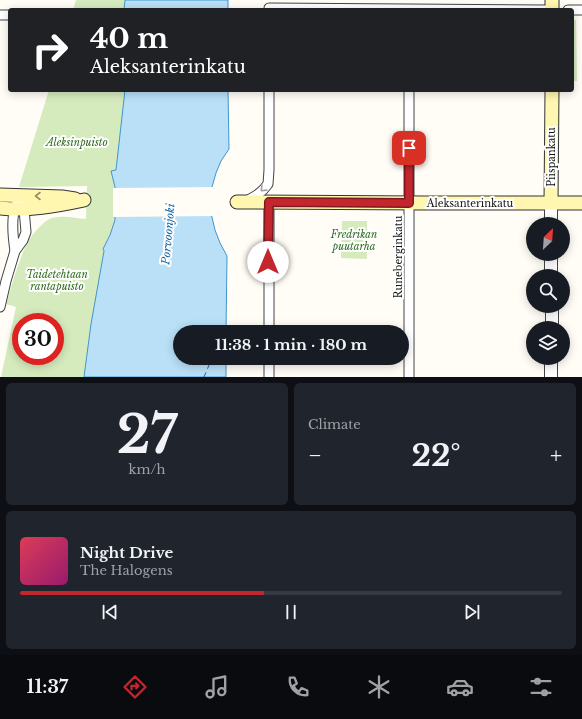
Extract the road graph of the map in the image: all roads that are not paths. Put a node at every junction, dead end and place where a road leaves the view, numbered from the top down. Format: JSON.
{"nodes":[{"id":1,"x":269,"y":6,"type":"edge"},
{"id":2,"x":409,"y":6,"type":"edge"},
{"id":3,"x":478,"y":8,"type":"edge"},
{"id":4,"x":269,"y":92,"type":"edge"},
{"id":5,"x":409,"y":92,"type":"edge"},
{"id":6,"x":552,"y":92,"type":"edge"},
{"id":7,"x":0,"y":195,"type":"edge"},
{"id":8,"x":19,"y":196,"type":"junction"},
{"id":9,"x":241,"y":202,"type":"joint"},
{"id":10,"x":269,"y":202,"type":"junction"},
{"id":11,"x":409,"y":203,"type":"junction"},
{"id":12,"x":551,"y":203,"type":"junction"},
{"id":13,"x":582,"y":203,"type":"edge"},
{"id":14,"x":0,"y":208,"type":"edge"},
{"id":15,"x":19,"y":209,"type":"junction"},
{"id":16,"x":551,"y":217,"type":"edge"},
{"id":17,"x":0,"y":307,"type":"edge"},
{"id":18,"x":269,"y":325,"type":"edge"},
{"id":19,"x":269,"y":365,"type":"edge"},
{"id":20,"x":551,"y":365,"type":"edge"},
{"id":21,"x":269,"y":377,"type":"edge"},
{"id":22,"x":409,"y":377,"type":"edge"},
{"id":23,"x":551,"y":377,"type":"edge"}],
"edges":[{"from":1,"to":2,"type":"street"},
{"from":2,"to":3,"type":"street"},
{"from":4,"to":9,"type":"street","one_way":true},
{"from":5,"to":11,"type":"street","name":"Runeberginkatu"},
{"from":6,"to":12,"type":"main road","name":"Piispankatu"},
{"from":7,"to":8,"type":"main road"},
{"from":8,"to":15,"type":"street"},
{"from":15,"to":8,"type":"main road","one_way":true},
{"from":9,"to":10,"type":"main road","name":"Aleksanterinkatu"},
{"from":10,"to":11,"type":"main road","name":"Aleksanterinkatu"},
{"from":10,"to":18,"type":"street"},
{"from":11,"to":12,"type":"main road","name":"Aleksanterinkatu"},
{"from":11,"to":22,"type":"street","name":"Runeberginkatu"},
{"from":12,"to":13,"type":"main road","name":"Aleksanterinkatu"},
{"from":12,"to":16,"type":"street","name":"Piispankatu"},
{"from":14,"to":15,"type":"main road"},
{"from":15,"to":17,"type":"street"},
{"from":19,"to":21,"type":"street"},
{"from":20,"to":23,"type":"street"}]}
